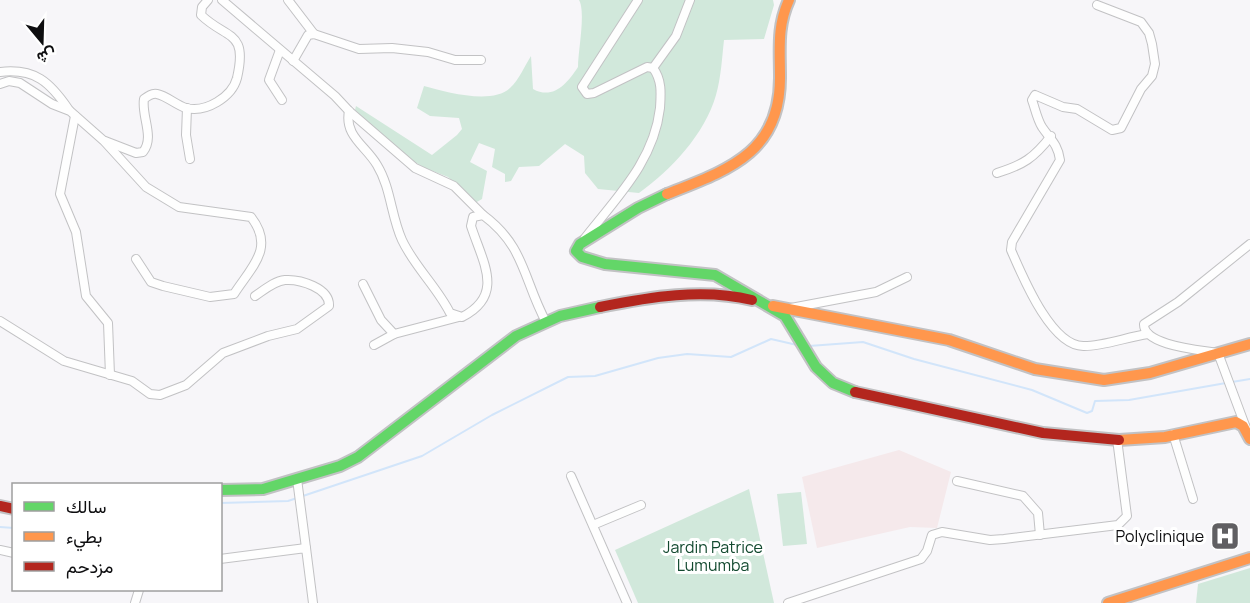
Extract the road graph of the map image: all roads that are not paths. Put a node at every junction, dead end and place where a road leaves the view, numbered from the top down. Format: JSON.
{"nodes":[{"id":1,"x":208,"y":0,"type":"edge"},
{"id":2,"x":222,"y":0,"type":"edge"},
{"id":3,"x":288,"y":0,"type":"edge"},
{"id":4,"x":638,"y":0,"type":"edge"},
{"id":5,"x":690,"y":0,"type":"edge"},
{"id":6,"x":789,"y":0,"type":"edge"},
{"id":7,"x":1097,"y":5,"type":"dead end"},
{"id":8,"x":314,"y":34,"type":"junction"},
{"id":9,"x":280,"y":50,"type":"junction"},
{"id":10,"x":481,"y":60,"type":"dead end"},
{"id":11,"x":293,"y":61,"type":"junction"},
{"id":12,"x":653,"y":68,"type":"junction"},
{"id":13,"x":0,"y":72,"type":"edge"},
{"id":14,"x":0,"y":84,"type":"edge"},
{"id":15,"x":282,"y":100,"type":"dead end"},
{"id":16,"x":187,"y":108,"type":"junction"},
{"id":17,"x":349,"y":111,"type":"junction"},
{"id":18,"x":72,"y":113,"type":"junction"},
{"id":19,"x":1051,"y":136,"type":"junction"},
{"id":20,"x":104,"y":141,"type":"junction"},
{"id":21,"x":190,"y":159,"type":"dead end"},
{"id":22,"x":996,"y":173,"type":"dead end"},
{"id":23,"x":483,"y":215,"type":"junction"},
{"id":24,"x":580,"y":244,"type":"junction"},
{"id":25,"x":1250,"y":244,"type":"edge"},
{"id":26,"x":136,"y":259,"type":"dead end"},
{"id":27,"x":908,"y":277,"type":"dead end"},
{"id":28,"x":363,"y":284,"type":"dead end"},
{"id":29,"x":255,"y":296,"type":"dead end"},
{"id":30,"x":768,"y":304,"type":"junction"},
{"id":31,"x":787,"y":312,"type":"junction"},
{"id":32,"x":459,"y":317,"type":"junction"},
{"id":33,"x":0,"y":321,"type":"edge"},
{"id":34,"x":546,"y":322,"type":"junction"},
{"id":35,"x":394,"y":333,"type":"junction"},
{"id":36,"x":1148,"y":334,"type":"junction"},
{"id":37,"x":1250,"y":344,"type":"edge"},
{"id":38,"x":374,"y":345,"type":"dead end"},
{"id":39,"x":1218,"y":353,"type":"junction"},
{"id":40,"x":110,"y":375,"type":"junction"},
{"id":41,"x":1173,"y":434,"type":"junction"},
{"id":42,"x":1249,"y":436,"type":"edge"},
{"id":43,"x":1117,"y":439,"type":"junction"},
{"id":44,"x":571,"y":476,"type":"dead end"},
{"id":45,"x":297,"y":479,"type":"junction"},
{"id":46,"x":957,"y":482,"type":"dead end"},
{"id":47,"x":222,"y":490,"type":"edge"},
{"id":48,"x":1193,"y":499,"type":"dead end"},
{"id":49,"x":641,"y":505,"type":"dead end"},
{"id":50,"x":592,"y":525,"type":"junction"},
{"id":51,"x":1040,"y":535,"type":"junction"},
{"id":52,"x":306,"y":548,"type":"junction"},
{"id":53,"x":1250,"y":558,"type":"edge"},
{"id":54,"x":222,"y":559,"type":"edge"},
{"id":55,"x":313,"y":603,"type":"edge"},
{"id":56,"x":627,"y":603,"type":"edge"},
{"id":57,"x":788,"y":603,"type":"edge"},
{"id":58,"x":1108,"y":603,"type":"edge"}],
"edges":[{"from":1,"to":16,"type":"street"},
{"from":2,"to":9,"type":"street"},
{"from":3,"to":8,"type":"street"},
{"from":4,"to":12,"type":"street"},
{"from":5,"to":12,"type":"street"},
{"from":6,"to":24,"type":"street"},
{"from":7,"to":19,"type":"street"},
{"from":8,"to":10,"type":"street"},
{"from":8,"to":11,"type":"street"},
{"from":9,"to":11,"type":"street"},
{"from":9,"to":15,"type":"street"},
{"from":11,"to":17,"type":"street"},
{"from":12,"to":24,"type":"street"},
{"from":13,"to":18,"type":"street"},
{"from":14,"to":18,"type":"street"},
{"from":16,"to":20,"type":"street"},
{"from":16,"to":21,"type":"street"},
{"from":17,"to":23,"type":"street"},
{"from":17,"to":32,"type":"street"},
{"from":18,"to":20,"type":"street"},
{"from":18,"to":40,"type":"street"},
{"from":19,"to":22,"type":"street"},
{"from":19,"to":36,"type":"street"},
{"from":20,"to":26,"type":"street"},
{"from":23,"to":32,"type":"street"},
{"from":23,"to":34,"type":"street"},
{"from":24,"to":30,"type":"street"},
{"from":25,"to":36,"type":"street"},
{"from":27,"to":31,"type":"street"},
{"from":28,"to":35,"type":"street"},
{"from":29,"to":40,"type":"street"},
{"from":30,"to":31,"type":"street"},
{"from":30,"to":34,"type":"street"},
{"from":31,"to":39,"type":"street"},
{"from":31,"to":43,"type":"street"},
{"from":32,"to":35,"type":"street"},
{"from":33,"to":40,"type":"street"},
{"from":34,"to":45,"type":"street"},
{"from":35,"to":38,"type":"street"},
{"from":36,"to":39,"type":"street"},
{"from":37,"to":39,"type":"street"},
{"from":39,"to":42,"type":"street"},
{"from":41,"to":42,"type":"street"},
{"from":41,"to":43,"type":"street"},
{"from":41,"to":48,"type":"street"},
{"from":43,"to":51,"type":"street"},
{"from":44,"to":50,"type":"street"},
{"from":45,"to":47,"type":"street"},
{"from":45,"to":52,"type":"street"},
{"from":46,"to":51,"type":"street"},
{"from":49,"to":50,"type":"street"},
{"from":50,"to":56,"type":"street"},
{"from":51,"to":57,"type":"street"},
{"from":52,"to":54,"type":"street"},
{"from":52,"to":55,"type":"street"},
{"from":53,"to":58,"type":"street"}]}
